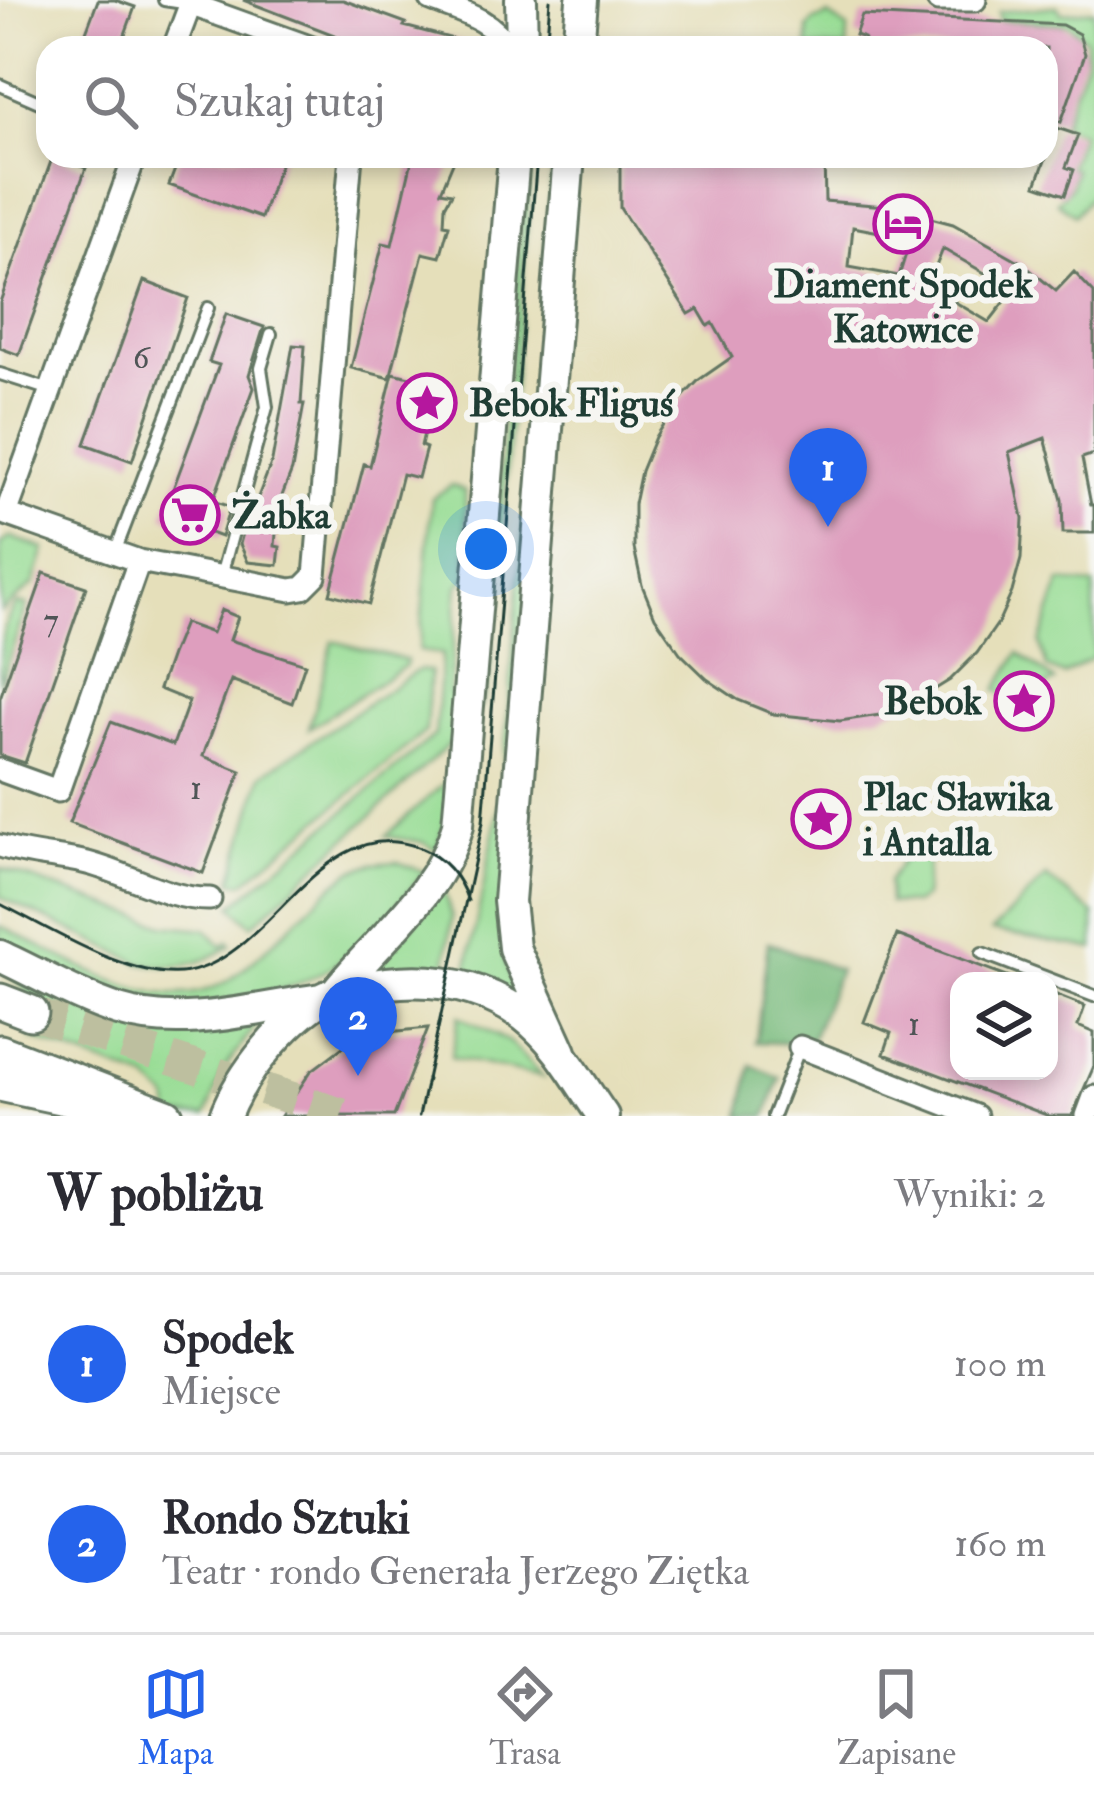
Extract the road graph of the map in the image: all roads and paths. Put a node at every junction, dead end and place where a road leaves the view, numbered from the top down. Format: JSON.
{"nodes":[{"id":1,"x":164,"y":0,"type":"edge"},
{"id":2,"x":431,"y":0,"type":"edge"},
{"id":3,"x":517,"y":0,"type":"edge"},
{"id":4,"x":582,"y":0,"type":"edge"},
{"id":5,"x":938,"y":0,"type":"edge"},
{"id":6,"x":975,"y":0,"type":"edge"},
{"id":7,"x":191,"y":2,"type":"edge"},
{"id":8,"x":476,"y":17,"type":"junction"},
{"id":9,"x":178,"y":36,"type":"edge"},
{"id":10,"x":264,"y":36,"type":"edge"},
{"id":11,"x":502,"y":36,"type":"edge"},
{"id":12,"x":520,"y":36,"type":"edge"},
{"id":13,"x":579,"y":36,"type":"edge"},
{"id":14,"x":0,"y":86,"type":"edge"},
{"id":15,"x":36,"y":101,"type":"edge"},
{"id":16,"x":130,"y":168,"type":"edge"},
{"id":17,"x":350,"y":168,"type":"edge"},
{"id":18,"x":513,"y":168,"type":"edge"},
{"id":19,"x":568,"y":168,"type":"edge"},
{"id":20,"x":208,"y":308,"type":"dead end"},
{"id":21,"x":271,"y":334,"type":"dead end"},
{"id":22,"x":0,"y":374,"type":"edge"},
{"id":23,"x":50,"y":390,"type":"junction"},
{"id":24,"x":3,"y":513,"type":"edge"},
{"id":25,"x":115,"y":552,"type":"junction"},
{"id":26,"x":139,"y":561,"type":"junction"},
{"id":27,"x":221,"y":576,"type":"junction"},
{"id":28,"x":0,"y":770,"type":"edge"},
{"id":29,"x":0,"y":846,"type":"edge"},
{"id":30,"x":210,"y":898,"type":"dead end"},
{"id":31,"x":982,"y":953,"type":"dead end"},
{"id":32,"x":0,"y":956,"type":"edge"},
{"id":33,"x":328,"y":996,"type":"junction"},
{"id":34,"x":1094,"y":996,"type":"edge"},
{"id":35,"x":800,"y":1047,"type":"joint"},
{"id":36,"x":0,"y":1052,"type":"edge"},
{"id":37,"x":561,"y":1052,"type":"junction"},
{"id":38,"x":0,"y":1084,"type":"edge"},
{"id":39,"x":1094,"y":1097,"type":"edge"},
{"id":40,"x":598,"y":1112,"type":"edge"},
{"id":41,"x":165,"y":1116,"type":"edge"},
{"id":42,"x":225,"y":1116,"type":"edge"},
{"id":43,"x":773,"y":1116,"type":"edge"},
{"id":44,"x":976,"y":1116,"type":"edge"},
{"id":45,"x":1088,"y":1116,"type":"edge"}],
"edges":[{"from":1,"to":7,"type":"lane"},
{"from":2,"to":8,"type":"street"},
{"from":3,"to":8,"type":"street"},
{"from":3,"to":12,"type":"main road"},
{"from":4,"to":13,"type":"main road"},
{"from":5,"to":6,"type":"street"},
{"from":7,"to":9,"type":"street"},
{"from":7,"to":10,"type":"street"},
{"from":8,"to":11,"type":"street"},
{"from":14,"to":15,"type":"lane"},
{"from":16,"to":23,"type":"street"},
{"from":17,"to":27,"type":"street"},
{"from":18,"to":33,"type":"main road"},
{"from":19,"to":37,"type":"main road"},
{"from":20,"to":25,"type":"lane"},
{"from":21,"to":27,"type":"lane"},
{"from":22,"to":23,"type":"lane"},
{"from":23,"to":24,"type":"street"},
{"from":24,"to":25,"type":"street"},
{"from":25,"to":26,"type":"street"},
{"from":26,"to":27,"type":"street"},
{"from":26,"to":28,"type":"street"},
{"from":29,"to":30,"type":"street"},
{"from":31,"to":34,"type":"lane"},
{"from":32,"to":33,"type":"main road"},
{"from":33,"to":37,"type":"main road"},
{"from":33,"to":42,"type":"main road"},
{"from":35,"to":43,"type":"lane"},
{"from":35,"to":44,"type":"street"},
{"from":36,"to":41,"type":"main road"},
{"from":37,"to":40,"type":"main road"},
{"from":38,"to":41,"type":"main road"},
{"from":39,"to":45,"type":"street"}]}
